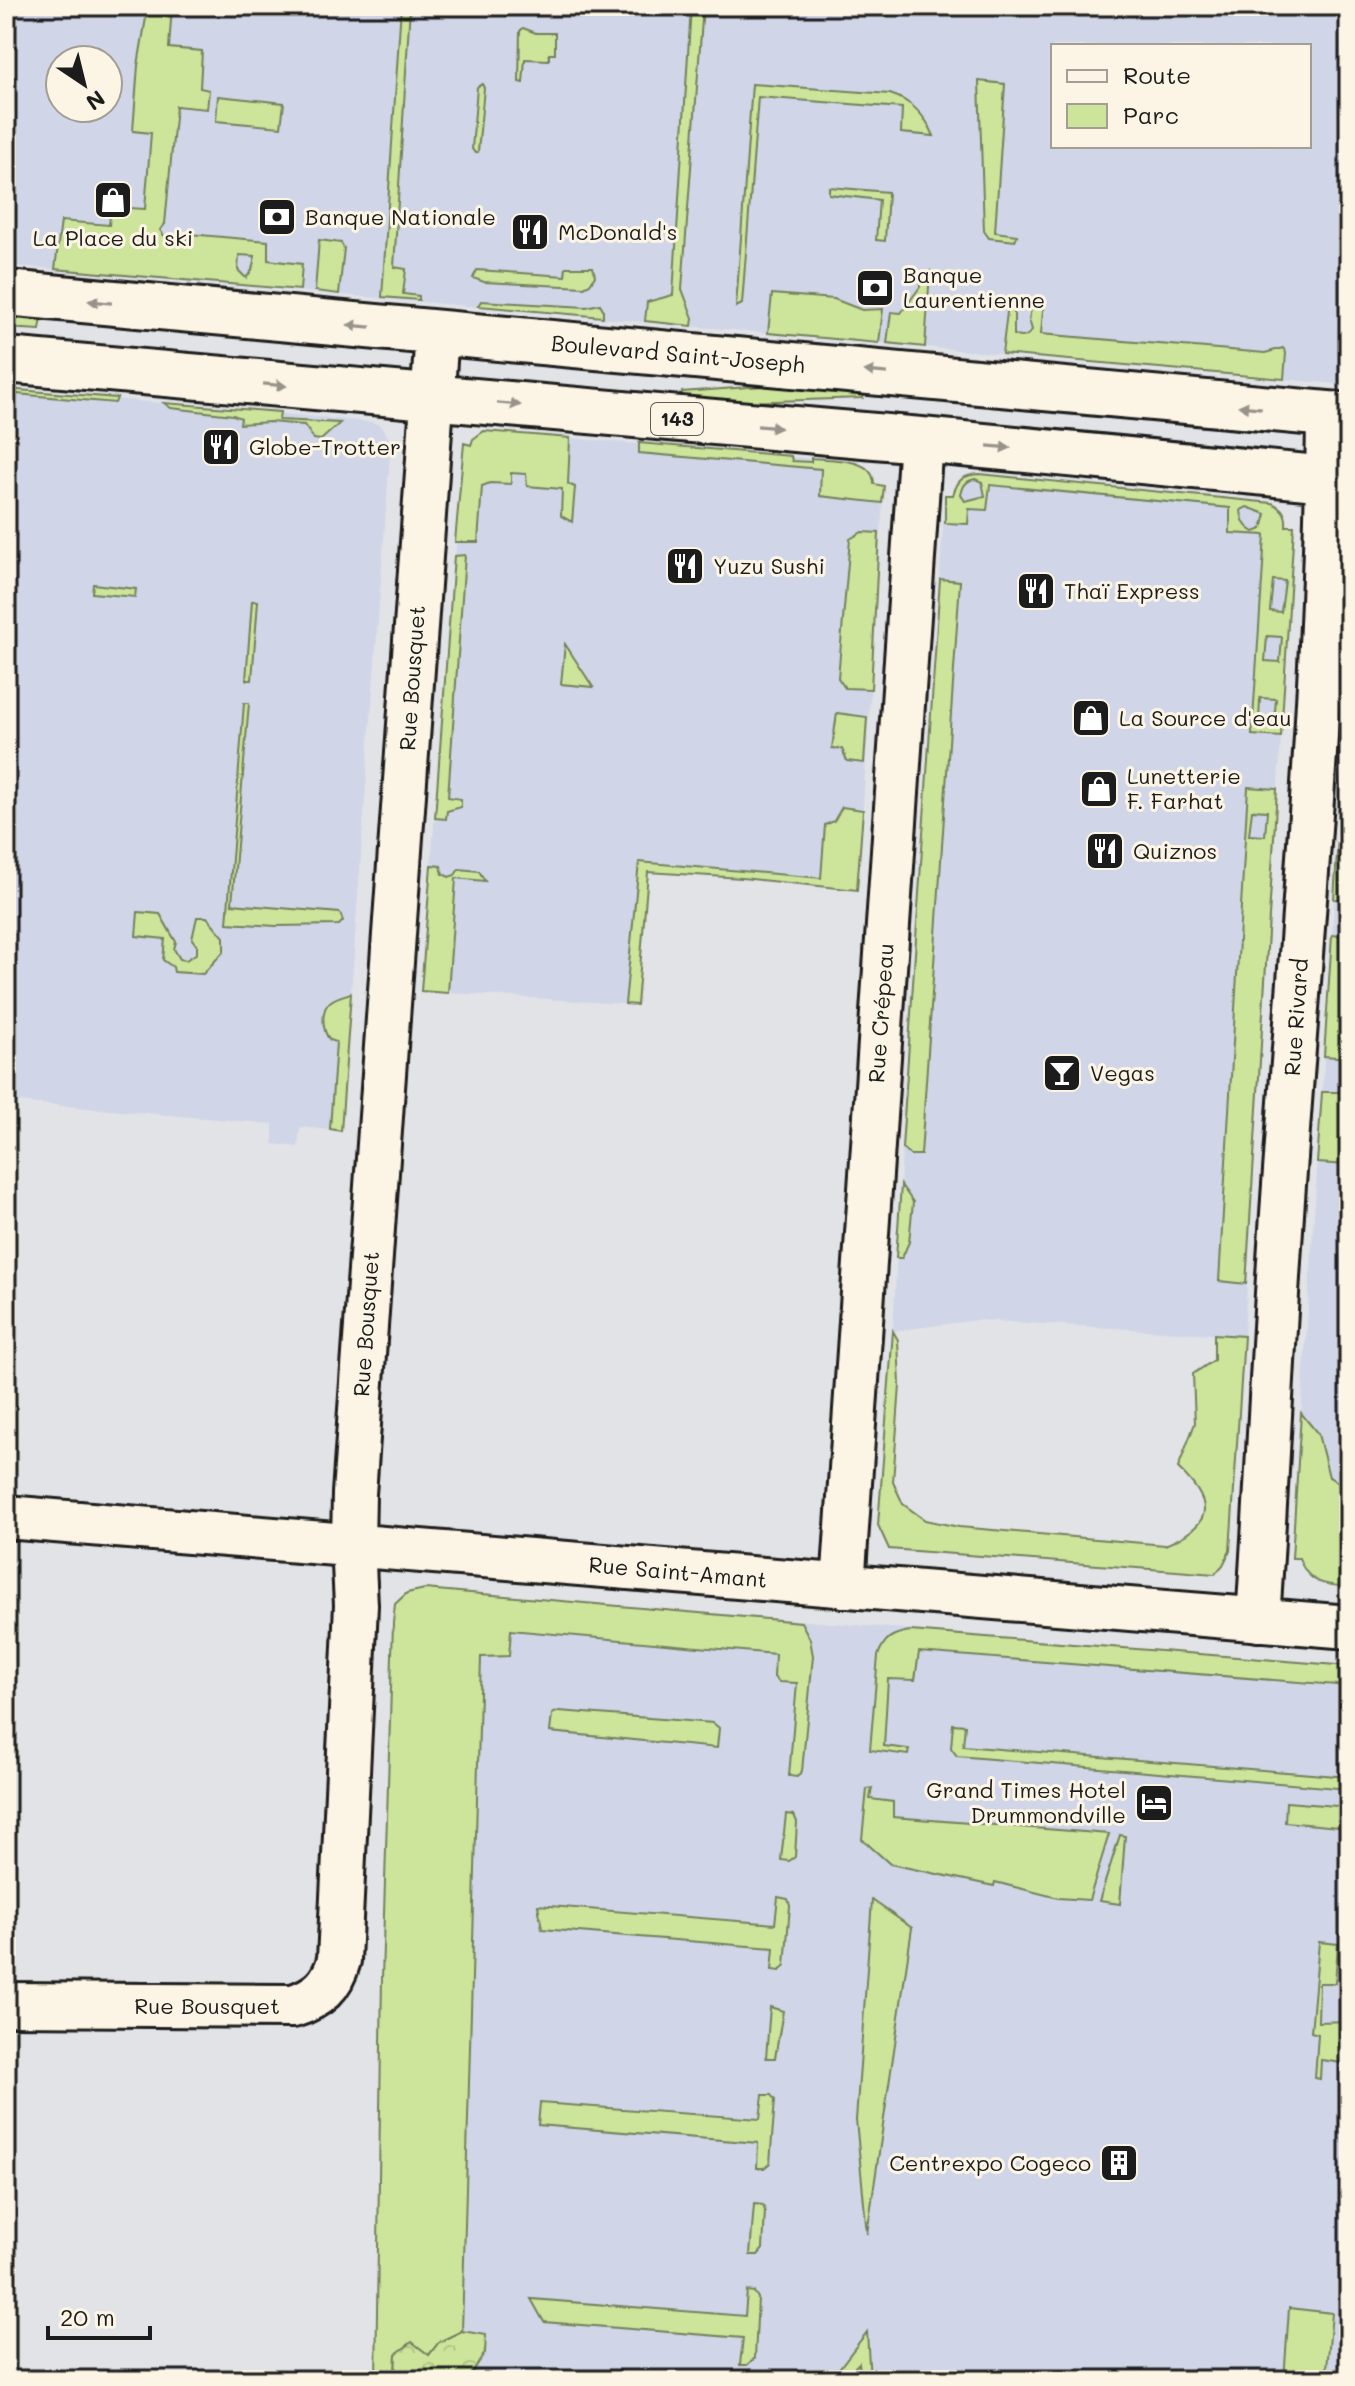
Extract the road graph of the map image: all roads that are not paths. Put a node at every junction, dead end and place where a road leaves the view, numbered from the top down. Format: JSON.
{"nodes":[{"id":1,"x":6,"y":293,"type":"edge"},
{"id":2,"x":437,"y":333,"type":"junction"},
{"id":3,"x":6,"y":360,"type":"edge"},
{"id":4,"x":432,"y":398,"type":"junction"},
{"id":5,"x":1339,"y":415,"type":"edge"},
{"id":6,"x":921,"y":440,"type":"junction"},
{"id":7,"x":1338,"y":479,"type":"edge"},
{"id":8,"x":6,"y":1517,"type":"edge"},
{"id":9,"x":353,"y":1544,"type":"junction"},
{"id":10,"x":843,"y":1586,"type":"junction"},
{"id":11,"x":1258,"y":1620,"type":"junction"},
{"id":12,"x":1349,"y":1627,"type":"edge"},
{"id":13,"x":6,"y":2004,"type":"edge"}],
"edges":[{"from":2,"to":1,"type":"main road","name":"Boulevard Saint-Joseph","one_way":true},
{"from":2,"to":4,"type":"street","name":"Rue Bousquet"},
{"from":5,"to":2,"type":"main road","name":"Boulevard Saint-Joseph","one_way":true},
{"from":3,"to":4,"type":"main road","number":"143","one_way":true},
{"from":4,"to":6,"type":"main road","number":"143","one_way":true},
{"from":4,"to":9,"type":"street","name":"Rue Bousquet"},
{"from":5,"to":7,"type":"street","name":"Rue Rivard"},
{"from":6,"to":7,"type":"main road","number":"143","one_way":true},
{"from":6,"to":10,"type":"street","name":"Rue Crépeau"},
{"from":7,"to":11,"type":"street","name":"Rue Rivard"},
{"from":8,"to":9,"type":"street","name":"Rue Saint-Amant"},
{"from":9,"to":10,"type":"street","name":"Rue Saint-Amant"},
{"from":9,"to":13,"type":"street","name":"Rue Bousquet"},
{"from":10,"to":11,"type":"street","name":"Rue Saint-Amant"},
{"from":11,"to":12,"type":"street","name":"Rue Saint-Amant"}]}
